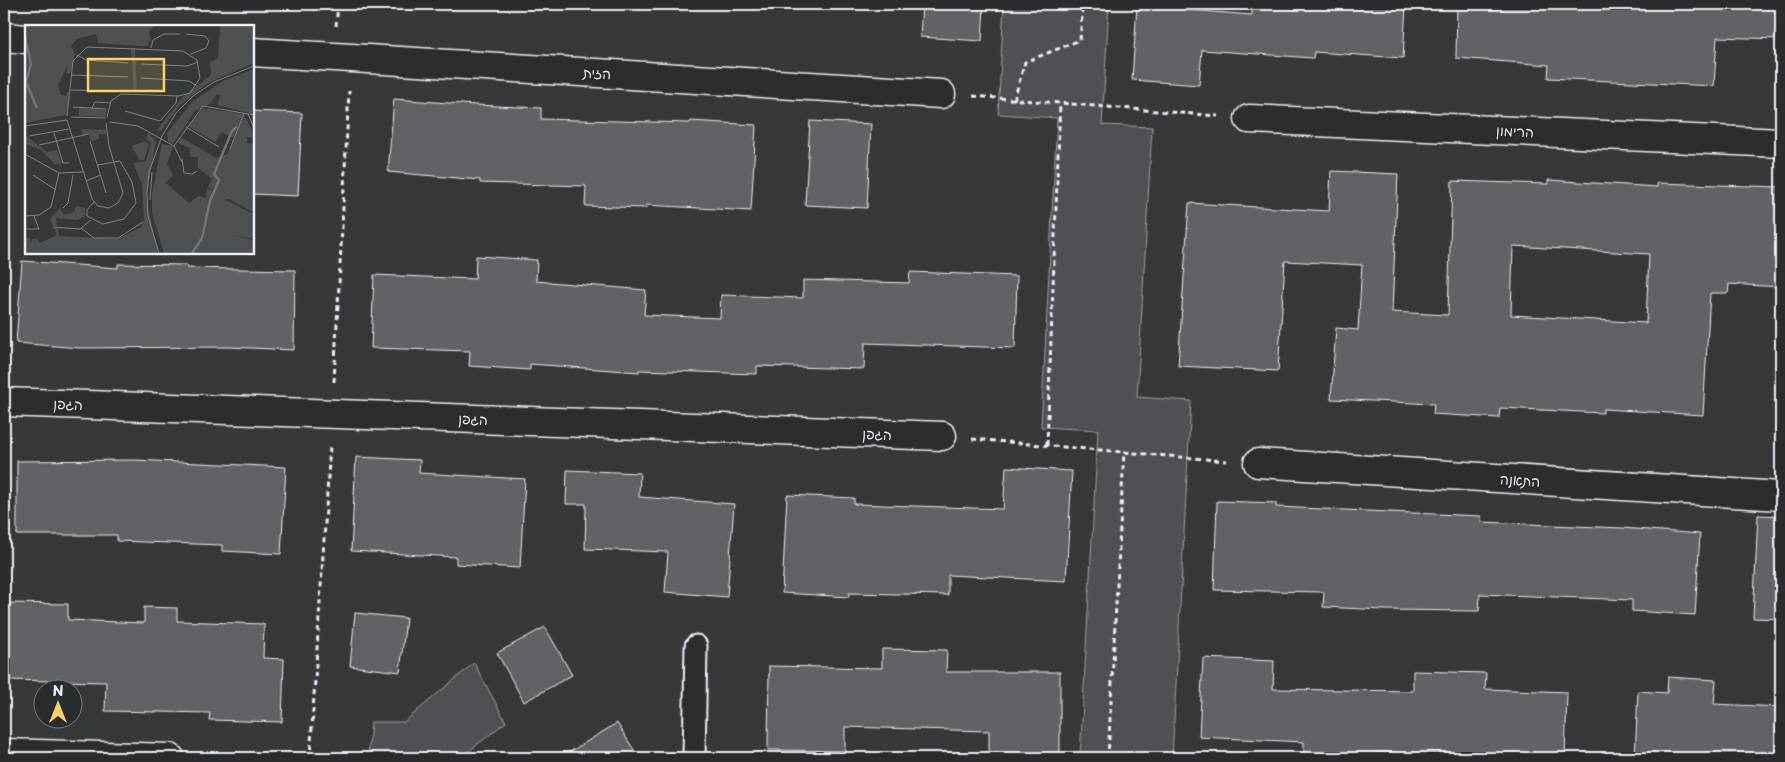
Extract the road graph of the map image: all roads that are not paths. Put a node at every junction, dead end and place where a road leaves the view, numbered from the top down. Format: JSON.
{"nodes":[{"id":1,"x":4,"y":37,"type":"edge"},
{"id":2,"x":25,"y":39,"type":"edge"},
{"id":3,"x":254,"y":52,"type":"edge"},
{"id":4,"x":941,"y":94,"type":"road end"},
{"id":5,"x":1248,"y":119,"type":"road end"},
{"id":6,"x":1781,"y":143,"type":"edge"},
{"id":7,"x":4,"y":402,"type":"edge"},
{"id":8,"x":942,"y":436,"type":"road end"},
{"id":9,"x":1258,"y":463,"type":"road end"},
{"id":10,"x":1781,"y":496,"type":"edge"},
{"id":11,"x":696,"y":646,"type":"dead end"},
{"id":12,"x":4,"y":753,"type":"edge"},
{"id":13,"x":170,"y":758,"type":"edge"},
{"id":14,"x":694,"y":758,"type":"edge"}],
"edges":[{"from":1,"to":2,"type":"street"},
{"from":3,"to":4,"type":"street","name":"הזית"},
{"from":5,"to":6,"type":"street","name":"הרימון"},
{"from":7,"to":8,"type":"street","name":"הגפן"},
{"from":9,"to":10,"type":"street","name":"התאנה"},
{"from":11,"to":14,"type":"lane"},
{"from":12,"to":13,"type":"street"}]}
